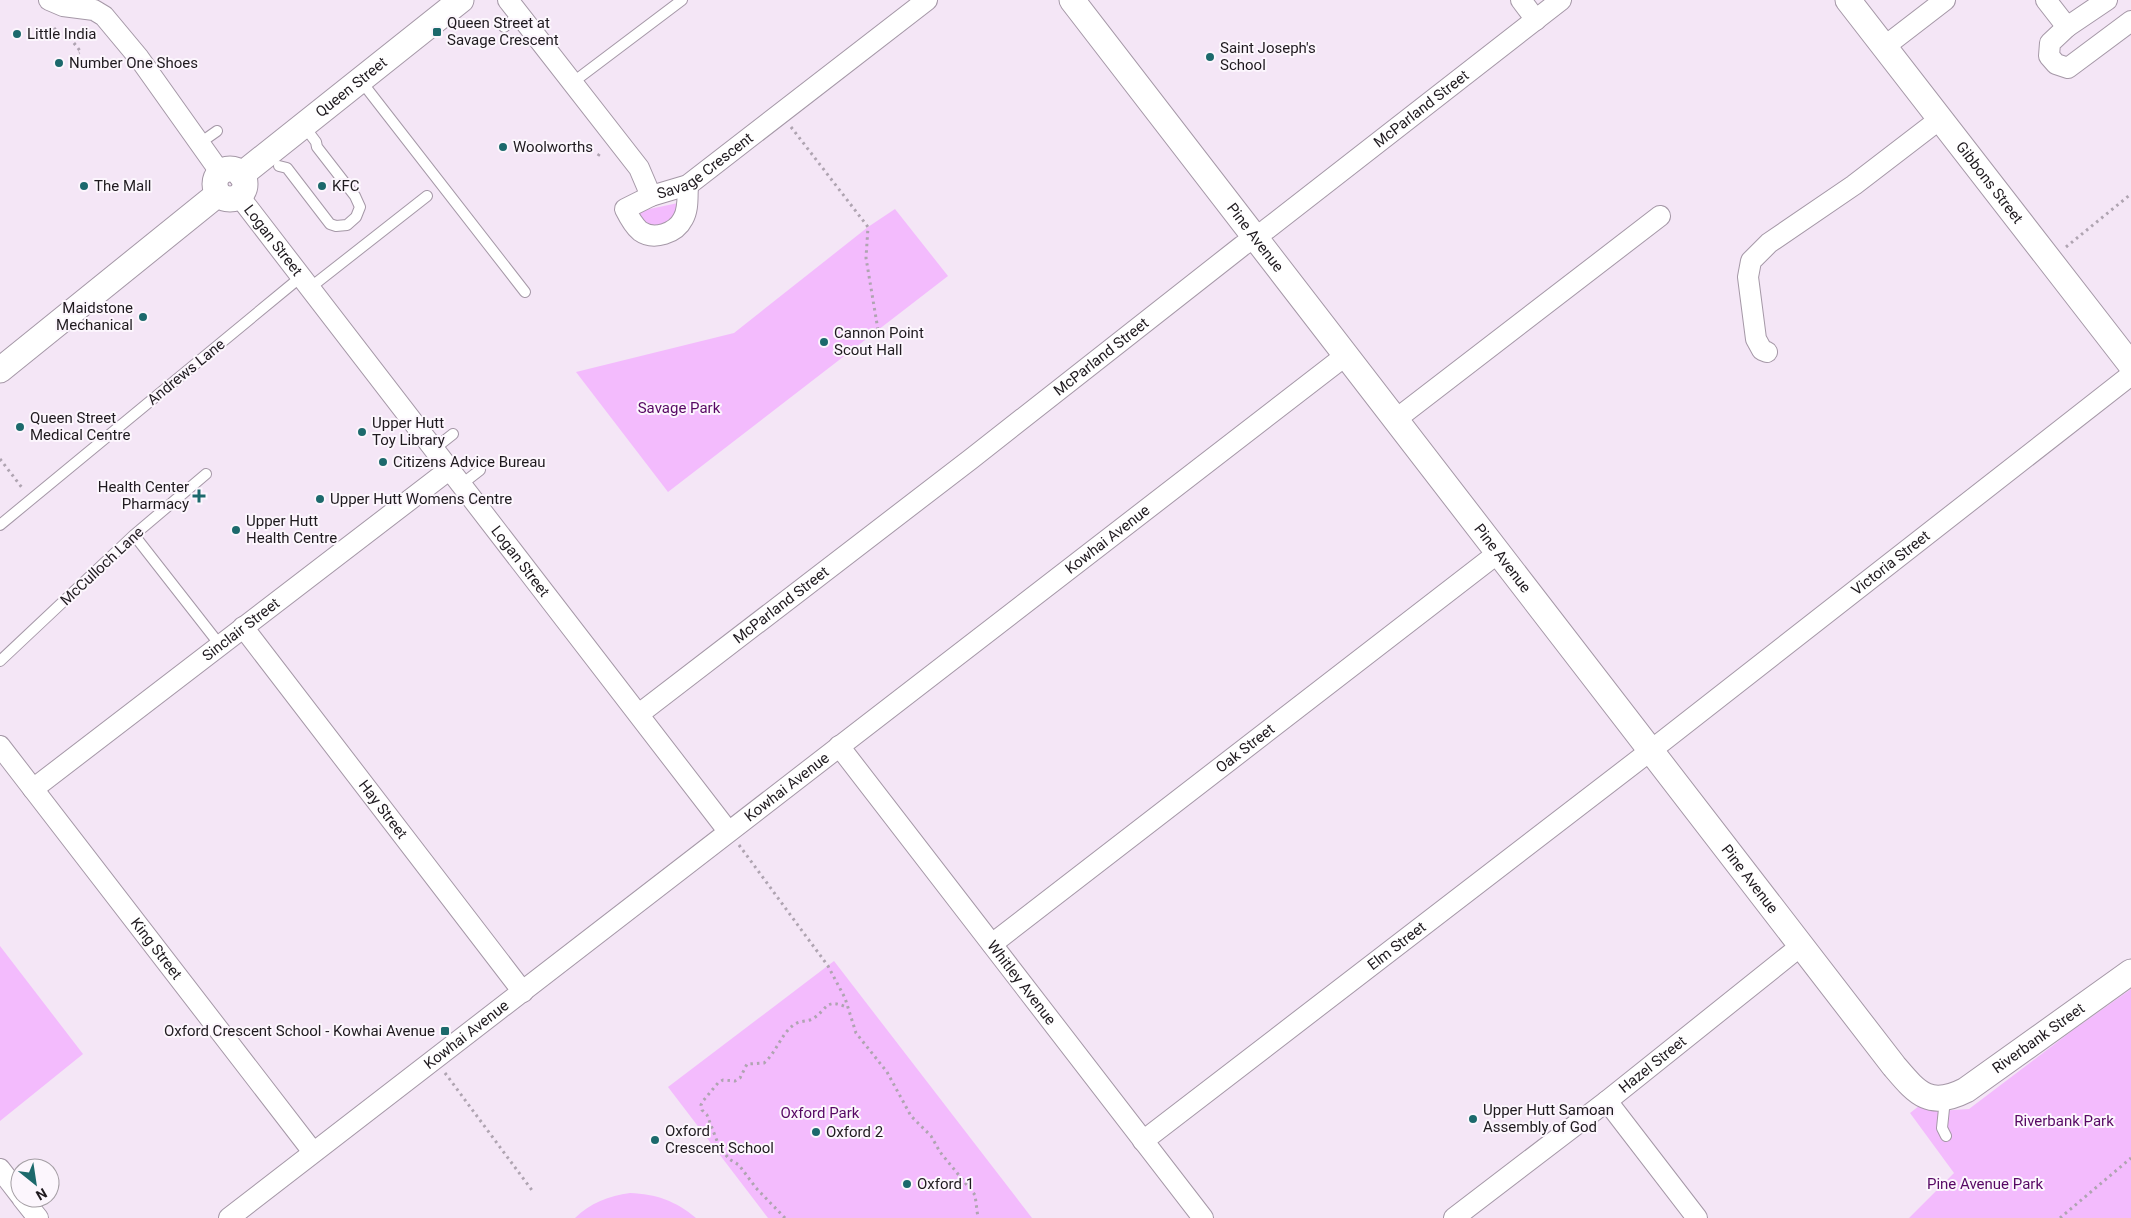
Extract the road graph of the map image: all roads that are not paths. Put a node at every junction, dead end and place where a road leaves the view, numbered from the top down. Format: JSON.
{"nodes":[{"id":1,"x":49,"y":0,"type":"edge"},
{"id":2,"x":461,"y":0,"type":"edge"},
{"id":3,"x":682,"y":0,"type":"edge"},
{"id":4,"x":927,"y":0,"type":"edge"},
{"id":5,"x":1072,"y":0,"type":"edge"},
{"id":6,"x":1521,"y":0,"type":"edge"},
{"id":7,"x":1561,"y":0,"type":"edge"},
{"id":8,"x":1848,"y":0,"type":"edge"},
{"id":9,"x":1945,"y":0,"type":"edge"},
{"id":10,"x":2046,"y":0,"type":"edge"},
{"id":11,"x":2107,"y":0,"type":"edge"},
{"id":12,"x":510,"y":14,"type":"edge"},
{"id":13,"x":1536,"y":20,"type":"junction"},
{"id":14,"x":2131,"y":21,"type":"edge"},
{"id":15,"x":2067,"y":27,"type":"junction"},
{"id":16,"x":1884,"y":47,"type":"junction"},
{"id":17,"x":360,"y":80,"type":"junction"},
{"id":18,"x":572,"y":83,"type":"junction"},
{"id":19,"x":1940,"y":119,"type":"junction"},
{"id":20,"x":303,"y":125,"type":"junction"},
{"id":21,"x":217,"y":131,"type":"dead end"},
{"id":22,"x":200,"y":143,"type":"junction"},
{"id":23,"x":276,"y":163,"type":"junction"},
{"id":24,"x":230,"y":184,"type":"junction"},
{"id":25,"x":688,"y":185,"type":"junction"},
{"id":26,"x":427,"y":196,"type":"dead end"},
{"id":27,"x":651,"y":196,"type":"junction"},
{"id":28,"x":1660,"y":216,"type":"dead end"},
{"id":29,"x":1255,"y":238,"type":"junction"},
{"id":30,"x":306,"y":282,"type":"junction"},
{"id":31,"x":525,"y":292,"type":"dead end"},
{"id":32,"x":1767,"y":352,"type":"dead end"},
{"id":33,"x":1345,"y":356,"type":"junction"},
{"id":34,"x":2131,"y":365,"type":"edge"},
{"id":35,"x":0,"y":370,"type":"edge"},
{"id":36,"x":2131,"y":375,"type":"edge"},
{"id":37,"x":1395,"y":420,"type":"junction"},
{"id":38,"x":453,"y":434,"type":"dead end"},
{"id":39,"x":434,"y":449,"type":"junction"},
{"id":40,"x":480,"y":470,"type":"dead end"},
{"id":41,"x":206,"y":474,"type":"dead end"},
{"id":42,"x":456,"y":477,"type":"junction"},
{"id":43,"x":0,"y":525,"type":"edge"},
{"id":44,"x":134,"y":535,"type":"junction"},
{"id":45,"x":1498,"y":552,"type":"junction"},
{"id":46,"x":243,"y":627,"type":"junction"},
{"id":47,"x":220,"y":646,"type":"junction"},
{"id":48,"x":0,"y":661,"type":"edge"},
{"id":49,"x":639,"y":714,"type":"junction"},
{"id":50,"x":0,"y":746,"type":"edge"},
{"id":51,"x":839,"y":746,"type":"junction"},
{"id":52,"x":1651,"y":751,"type":"junction"},
{"id":53,"x":33,"y":789,"type":"junction"},
{"id":54,"x":728,"y":831,"type":"junction"},
{"id":55,"x":992,"y":944,"type":"junction"},
{"id":56,"x":1802,"y":945,"type":"junction"},
{"id":57,"x":2131,"y":972,"type":"edge"},
{"id":58,"x":522,"y":992,"type":"junction"},
{"id":59,"x":1945,"y":1098,"type":"junction"},
{"id":60,"x":1607,"y":1101,"type":"junction"},
{"id":61,"x":1946,"y":1136,"type":"dead end"},
{"id":62,"x":1144,"y":1141,"type":"junction"},
{"id":63,"x":314,"y":1152,"type":"junction"},
{"id":64,"x":0,"y":1169,"type":"edge"},
{"id":65,"x":10,"y":1182,"type":"edge"},
{"id":66,"x":30,"y":1208,"type":"edge"},
{"id":67,"x":38,"y":1218,"type":"edge"},
{"id":68,"x":229,"y":1218,"type":"edge"},
{"id":69,"x":1203,"y":1218,"type":"edge"},
{"id":70,"x":1454,"y":1218,"type":"edge"},
{"id":71,"x":1697,"y":1218,"type":"edge"}],
"edges":[{"from":1,"to":22,"type":"street","name":"Logan Street"},
{"from":2,"to":17,"type":"street","name":"Queen Street"},
{"from":3,"to":18,"type":"lane"},
{"from":4,"to":25,"type":"street","name":"Savage Crescent"},
{"from":5,"to":29,"type":"street","name":"Pine Avenue"},
{"from":6,"to":13,"type":"street"},
{"from":7,"to":13,"type":"street","name":"McParland Street"},
{"from":8,"to":16,"type":"street","name":"Gibbons Street"},
{"from":9,"to":16,"type":"street"},
{"from":10,"to":15,"type":"street"},
{"from":11,"to":15,"type":"street"},
{"from":12,"to":18,"type":"street","name":"Savage Crescent"},
{"from":13,"to":29,"type":"street","name":"McParland Street"},
{"from":14,"to":15,"type":"street"},
{"from":16,"to":19,"type":"street","name":"Gibbons Street"},
{"from":17,"to":20,"type":"street","name":"Queen Street"},
{"from":17,"to":31,"type":"lane"},
{"from":18,"to":27,"type":"street","name":"Savage Crescent"},
{"from":19,"to":32,"type":"street"},
{"from":19,"to":34,"type":"street","name":"Gibbons Street"},
{"from":20,"to":23,"type":"street","name":"Queen Street"},
{"from":20,"to":23,"type":"lane"},
{"from":21,"to":22,"type":"lane"},
{"from":22,"to":24,"type":"street","name":"Logan Street"},
{"from":23,"to":24,"type":"street","name":"Queen Street"},
{"from":24,"to":30,"type":"street","name":"Logan Street"},
{"from":24,"to":35,"type":"street","name":"Queen Street"},
{"from":25,"to":27,"type":"street","name":"Savage Crescent"},
{"from":25,"to":27,"type":"street"},
{"from":26,"to":30,"type":"lane","name":"Andrews Lane"},
{"from":28,"to":37,"type":"street"},
{"from":29,"to":33,"type":"street","name":"Pine Avenue"},
{"from":29,"to":49,"type":"street","name":"McParland Street"},
{"from":30,"to":39,"type":"street","name":"Logan Street"},
{"from":30,"to":43,"type":"lane","name":"Andrews Lane"},
{"from":33,"to":37,"type":"street","name":"Pine Avenue"},
{"from":33,"to":51,"type":"street","name":"Kowhai Avenue"},
{"from":36,"to":52,"type":"street","name":"Victoria Street"},
{"from":37,"to":45,"type":"street","name":"Pine Avenue"},
{"from":38,"to":39,"type":"lane"},
{"from":39,"to":42,"type":"street","name":"Logan Street"},
{"from":40,"to":42,"type":"lane"},
{"from":41,"to":44,"type":"lane","name":"McCulloch Lane"},
{"from":42,"to":46,"type":"street","name":"Sinclair Street"},
{"from":42,"to":49,"type":"street","name":"Logan Street"},
{"from":44,"to":47,"type":"lane"},
{"from":44,"to":48,"type":"lane","name":"McCulloch Lane"},
{"from":45,"to":52,"type":"street","name":"Pine Avenue"},
{"from":45,"to":55,"type":"street","name":"Oak Street"},
{"from":46,"to":47,"type":"street","name":"Sinclair Street"},
{"from":46,"to":58,"type":"street","name":"Hay Street"},
{"from":47,"to":53,"type":"street","name":"Sinclair Street"},
{"from":49,"to":54,"type":"street","name":"Logan Street"},
{"from":50,"to":53,"type":"street","name":"King Street"},
{"from":51,"to":54,"type":"street","name":"Kowhai Avenue"},
{"from":51,"to":55,"type":"street","name":"Whitley Avenue"},
{"from":52,"to":56,"type":"street","name":"Pine Avenue"},
{"from":52,"to":62,"type":"street","name":"Elm Street"},
{"from":53,"to":63,"type":"street","name":"King Street"},
{"from":54,"to":58,"type":"street","name":"Kowhai Avenue"},
{"from":55,"to":62,"type":"street","name":"Whitley Avenue"},
{"from":56,"to":59,"type":"street","name":"Pine Avenue"},
{"from":56,"to":60,"type":"street","name":"Hazel Street"},
{"from":57,"to":59,"type":"street","name":"Riverbank Street"},
{"from":58,"to":63,"type":"street","name":"Kowhai Avenue"},
{"from":59,"to":61,"type":"lane"},
{"from":60,"to":70,"type":"street","name":"Hazel Street"},
{"from":60,"to":71,"type":"street"},
{"from":62,"to":69,"type":"street","name":"Whitley Avenue"},
{"from":63,"to":68,"type":"street","name":"Kowhai Avenue"},
{"from":64,"to":65,"type":"street"},
{"from":66,"to":67,"type":"street"}]}
